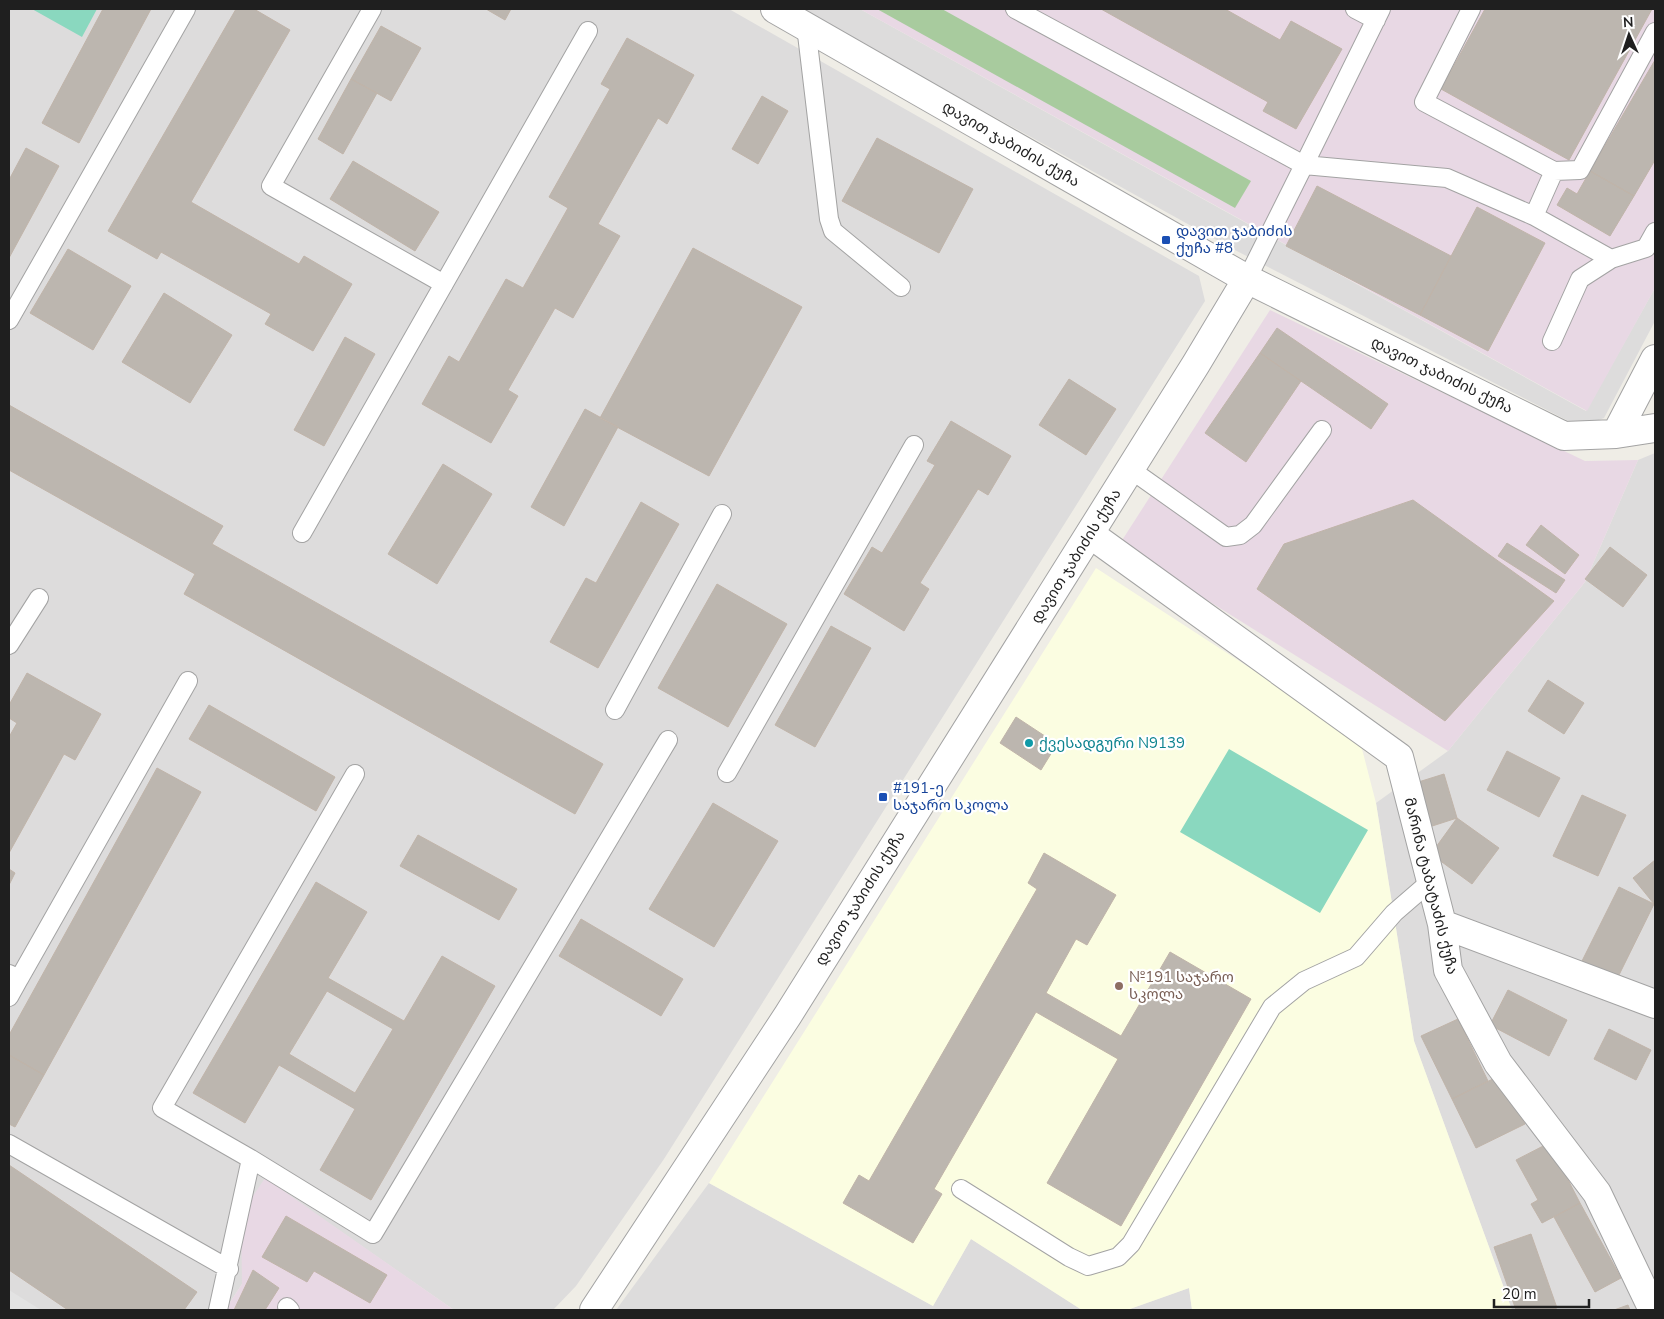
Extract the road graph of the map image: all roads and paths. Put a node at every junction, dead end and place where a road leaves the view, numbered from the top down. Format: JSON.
{"nodes":[{"id":1,"x":186,"y":9,"type":"edge"},
{"id":2,"x":372,"y":9,"type":"edge"},
{"id":3,"x":776,"y":9,"type":"edge"},
{"id":4,"x":1015,"y":9,"type":"edge"},
{"id":5,"x":1355,"y":9,"type":"edge"},
{"id":6,"x":1471,"y":9,"type":"edge"},
{"id":7,"x":1379,"y":14,"type":"edge"},
{"id":8,"x":806,"y":26,"type":"junction"},
{"id":9,"x":588,"y":31,"type":"dead end"},
{"id":10,"x":1655,"y":32,"type":"edge"},
{"id":11,"x":1304,"y":166,"type":"junction"},
{"id":12,"x":1554,"y":171,"type":"junction"},
{"id":13,"x":1534,"y":216,"type":"junction"},
{"id":14,"x":1655,"y":232,"type":"edge"},
{"id":15,"x":1611,"y":259,"type":"junction"},
{"id":16,"x":1247,"y":278,"type":"junction"},
{"id":17,"x":444,"y":284,"type":"junction"},
{"id":18,"x":901,"y":287,"type":"dead end"},
{"id":19,"x":9,"y":320,"type":"edge"},
{"id":20,"x":1552,"y":341,"type":"dead end"},
{"id":21,"x":1655,"y":359,"type":"edge"},
{"id":22,"x":1655,"y":428,"type":"edge"},
{"id":23,"x":1322,"y":430,"type":"dead end"},
{"id":24,"x":1616,"y":434,"type":"junction"},
{"id":25,"x":914,"y":445,"type":"dead end"},
{"id":26,"x":1130,"y":469,"type":"junction"},
{"id":27,"x":722,"y":514,"type":"dead end"},
{"id":28,"x":302,"y":533,"type":"dead end"},
{"id":29,"x":1090,"y":534,"type":"junction"},
{"id":30,"x":39,"y":598,"type":"dead end"},
{"id":31,"x":9,"y":645,"type":"edge"},
{"id":32,"x":188,"y":682,"type":"dead end"},
{"id":33,"x":615,"y":710,"type":"dead end"},
{"id":34,"x":668,"y":740,"type":"dead end"},
{"id":35,"x":727,"y":773,"type":"dead end"},
{"id":36,"x":355,"y":774,"type":"dead end"},
{"id":37,"x":1431,"y":881,"type":"junction"},
{"id":38,"x":1442,"y":924,"type":"junction"},
{"id":39,"x":14,"y":976,"type":"edge"},
{"id":40,"x":9,"y":997,"type":"edge"},
{"id":41,"x":1655,"y":1004,"type":"edge"},
{"id":42,"x":9,"y":1144,"type":"edge"},
{"id":43,"x":251,"y":1159,"type":"junction"},
{"id":44,"x":961,"y":1190,"type":"dead end"},
{"id":45,"x":228,"y":1269,"type":"junction"},
{"id":46,"x":218,"y":1310,"type":"edge"},
{"id":47,"x":594,"y":1310,"type":"edge"},
{"id":48,"x":1653,"y":1310,"type":"edge"}],
"edges":[{"from":1,"to":19,"type":"lane"},
{"from":2,"to":17,"type":"lane"},
{"from":3,"to":8,"type":"street","name":"დავით ჯაბიძის ქუჩა"},
{"from":4,"to":11,"type":"lane"},
{"from":5,"to":7,"type":"lane"},
{"from":6,"to":12,"type":"lane"},
{"from":7,"to":11,"type":"lane"},
{"from":8,"to":16,"type":"street","name":"დავით ჯაბიძის ქუჩა"},
{"from":8,"to":18,"type":"lane"},
{"from":9,"to":17,"type":"lane"},
{"from":10,"to":12,"type":"lane"},
{"from":11,"to":13,"type":"lane"},
{"from":11,"to":16,"type":"lane"},
{"from":12,"to":13,"type":"lane"},
{"from":13,"to":15,"type":"lane"},
{"from":14,"to":15,"type":"lane"},
{"from":15,"to":20,"type":"lane"},
{"from":16,"to":24,"type":"street","name":"დავით ჯაბიძის ქუჩა"},
{"from":16,"to":26,"type":"street","name":"დავით ჯაბიძის ქუჩა"},
{"from":17,"to":28,"type":"lane"},
{"from":21,"to":24,"type":"street"},
{"from":22,"to":24,"type":"street","name":"დავით ჯაბიძის ქუჩა"},
{"from":23,"to":26,"type":"lane"},
{"from":25,"to":35,"type":"lane"},
{"from":26,"to":29,"type":"street","name":"დავით ჯაბიძის ქუჩა"},
{"from":27,"to":33,"type":"lane"},
{"from":29,"to":37,"type":"street","name":"მარინა ტაბატაძის ქუჩა"},
{"from":29,"to":47,"type":"street","name":"დავით ჯაბიძის ქუჩა"},
{"from":30,"to":31,"type":"lane"},
{"from":32,"to":39,"type":"lane"},
{"from":34,"to":43,"type":"lane"},
{"from":36,"to":43,"type":"lane"},
{"from":37,"to":38,"type":"street","name":"მარინა ტაბატაძის ქუჩა"},
{"from":37,"to":44,"type":"lane"},
{"from":38,"to":41,"type":"street"},
{"from":38,"to":48,"type":"street","name":"მარინა ტაბატაძის ქუჩა"},
{"from":39,"to":40,"type":"lane"},
{"from":42,"to":45,"type":"lane"},
{"from":43,"to":45,"type":"lane"},
{"from":45,"to":46,"type":"lane"}]}
